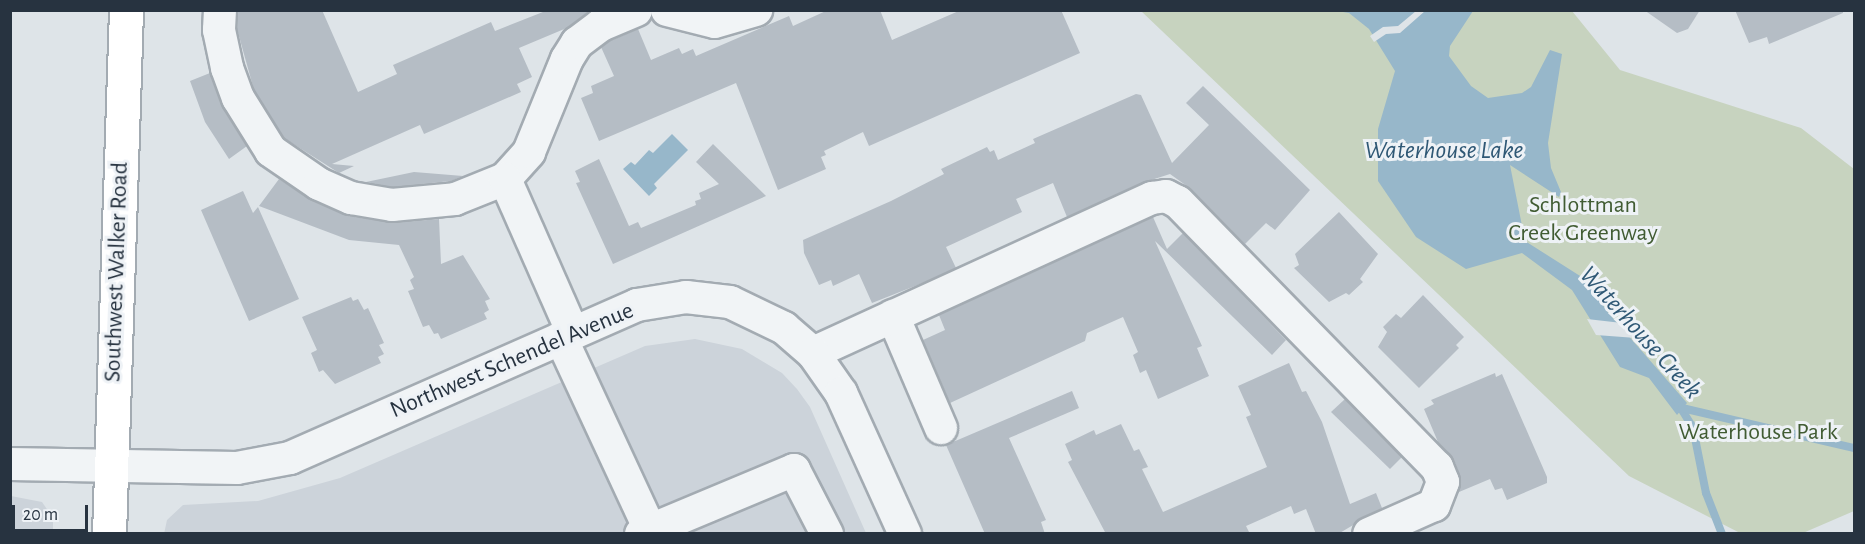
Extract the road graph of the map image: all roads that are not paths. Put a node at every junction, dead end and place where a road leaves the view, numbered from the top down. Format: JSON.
{"nodes":[{"id":1,"x":126,"y":10,"type":"edge"},
{"id":2,"x":220,"y":10,"type":"edge"},
{"id":3,"x":636,"y":10,"type":"edge"},
{"id":4,"x":667,"y":10,"type":"edge"},
{"id":5,"x":756,"y":10,"type":"edge"},
{"id":6,"x":505,"y":179,"type":"junction"},
{"id":7,"x":893,"y":316,"type":"junction"},
{"id":8,"x":567,"y":335,"type":"junction"},
{"id":9,"x":813,"y":353,"type":"junction"},
{"id":10,"x":941,"y":428,"type":"dead end"},
{"id":11,"x":10,"y":464,"type":"edge"},
{"id":12,"x":109,"y":468,"type":"junction"},
{"id":13,"x":645,"y":532,"type":"edge"},
{"id":14,"x":109,"y":534,"type":"edge"},
{"id":15,"x":827,"y":534,"type":"edge"},
{"id":16,"x":905,"y":534,"type":"edge"},
{"id":17,"x":1370,"y":534,"type":"edge"}],
"edges":[{"from":1,"to":12,"type":"main road","name":"Southwest Walker Road"},
{"from":2,"to":6,"type":"street"},
{"from":3,"to":6,"type":"street"},
{"from":4,"to":5,"type":"street"},
{"from":6,"to":8,"type":"street"},
{"from":7,"to":9,"type":"street"},
{"from":7,"to":10,"type":"street"},
{"from":7,"to":17,"type":"street"},
{"from":8,"to":9,"type":"street","name":"Northwest Schendel Avenue"},
{"from":8,"to":12,"type":"street","name":"Northwest Schendel Avenue"},
{"from":8,"to":13,"type":"street"},
{"from":9,"to":16,"type":"street","name":"Northwest Schendel Avenue"},
{"from":11,"to":12,"type":"street","name":"Northwest Schendel Avenue"},
{"from":12,"to":14,"type":"main road","name":"Southwest Walker Road"},
{"from":13,"to":15,"type":"street"}]}
